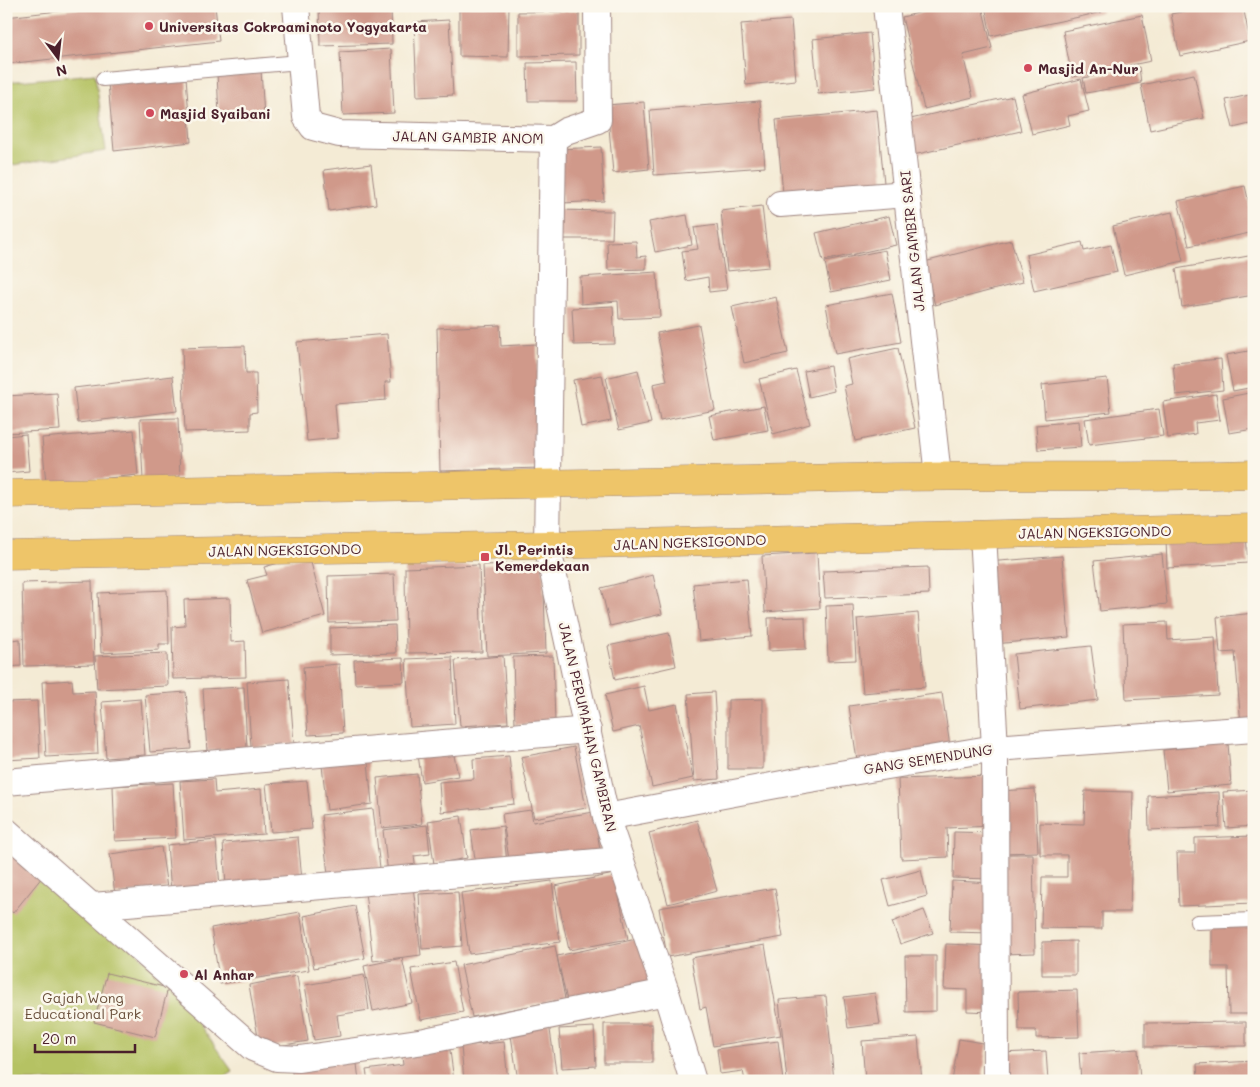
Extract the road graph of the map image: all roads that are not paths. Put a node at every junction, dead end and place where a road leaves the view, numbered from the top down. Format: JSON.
{"nodes":[{"id":1,"x":296,"y":6,"type":"edge"},
{"id":2,"x":597,"y":6,"type":"edge"},
{"id":3,"x":886,"y":6,"type":"edge"},
{"id":4,"x":300,"y":62,"type":"junction"},
{"id":5,"x":103,"y":79,"type":"dead end"},
{"id":6,"x":553,"y":139,"type":"junction"},
{"id":7,"x":907,"y":194,"type":"junction"},
{"id":8,"x":780,"y":204,"type":"dead end"},
{"id":9,"x":1254,"y":474,"type":"edge"},
{"id":10,"x":938,"y":476,"type":"junction"},
{"id":11,"x":547,"y":483,"type":"junction"},
{"id":12,"x":6,"y":494,"type":"edge"},
{"id":13,"x":1254,"y":528,"type":"edge"},
{"id":14,"x":982,"y":534,"type":"junction"},
{"id":15,"x":548,"y":545,"type":"junction"},
{"id":16,"x":6,"y":555,"type":"edge"},
{"id":17,"x":1254,"y":729,"type":"edge"},
{"id":18,"x":588,"y":730,"type":"junction"},
{"id":19,"x":995,"y":748,"type":"junction"},
{"id":20,"x":6,"y":782,"type":"edge"},
{"id":21,"x":606,"y":817,"type":"junction"},
{"id":22,"x":6,"y":831,"type":"edge"},
{"id":23,"x":620,"y":860,"type":"junction"},
{"id":24,"x":93,"y":906,"type":"junction"},
{"id":25,"x":1254,"y":920,"type":"edge"},
{"id":26,"x":1197,"y":922,"type":"dead end"},
{"id":27,"x":666,"y":992,"type":"junction"},
{"id":28,"x":693,"y":1081,"type":"edge"},
{"id":29,"x":996,"y":1081,"type":"edge"}],
"edges":[{"from":1,"to":4,"type":"street","name":"JALAN GAMBIR ANOM"},
{"from":2,"to":6,"type":"street"},
{"from":3,"to":7,"type":"street","name":"JALAN GAMBIR SARI"},
{"from":4,"to":5,"type":"lane"},
{"from":4,"to":6,"type":"street","name":"JALAN GAMBIR ANOM"},
{"from":6,"to":11,"type":"street","name":"JALAN GAMBIR ANOM"},
{"from":7,"to":8,"type":"street"},
{"from":7,"to":10,"type":"street","name":"JALAN GAMBIR SARI"},
{"from":9,"to":10,"type":"main road"},
{"from":10,"to":11,"type":"main road"},
{"from":11,"to":12,"type":"main road"},
{"from":11,"to":15,"type":"street","name":"JALAN PERUMAHAN GAMBIRAN"},
{"from":13,"to":14,"type":"main road","name":"JALAN NGEKSIGONDO"},
{"from":14,"to":15,"type":"main road","name":"JALAN NGEKSIGONDO"},
{"from":14,"to":19,"type":"street"},
{"from":15,"to":16,"type":"main road","name":"JALAN NGEKSIGONDO"},
{"from":15,"to":18,"type":"street","name":"JALAN PERUMAHAN GAMBIRAN"},
{"from":17,"to":19,"type":"street","name":"GANG SEMENDUNG"},
{"from":18,"to":20,"type":"street"},
{"from":18,"to":21,"type":"street","name":"JALAN PERUMAHAN GAMBIRAN"},
{"from":19,"to":21,"type":"street","name":"GANG SEMENDUNG"},
{"from":19,"to":29,"type":"street"},
{"from":21,"to":23,"type":"street","name":"JALAN PERUMAHAN GAMBIRAN"},
{"from":22,"to":24,"type":"street"},
{"from":23,"to":24,"type":"street"},
{"from":23,"to":27,"type":"street","name":"JALAN PERUMAHAN GAMBIRAN"},
{"from":24,"to":27,"type":"street"},
{"from":25,"to":26,"type":"lane"},
{"from":27,"to":28,"type":"street","name":"JALAN PERUMAHAN GAMBIRAN"}]}
